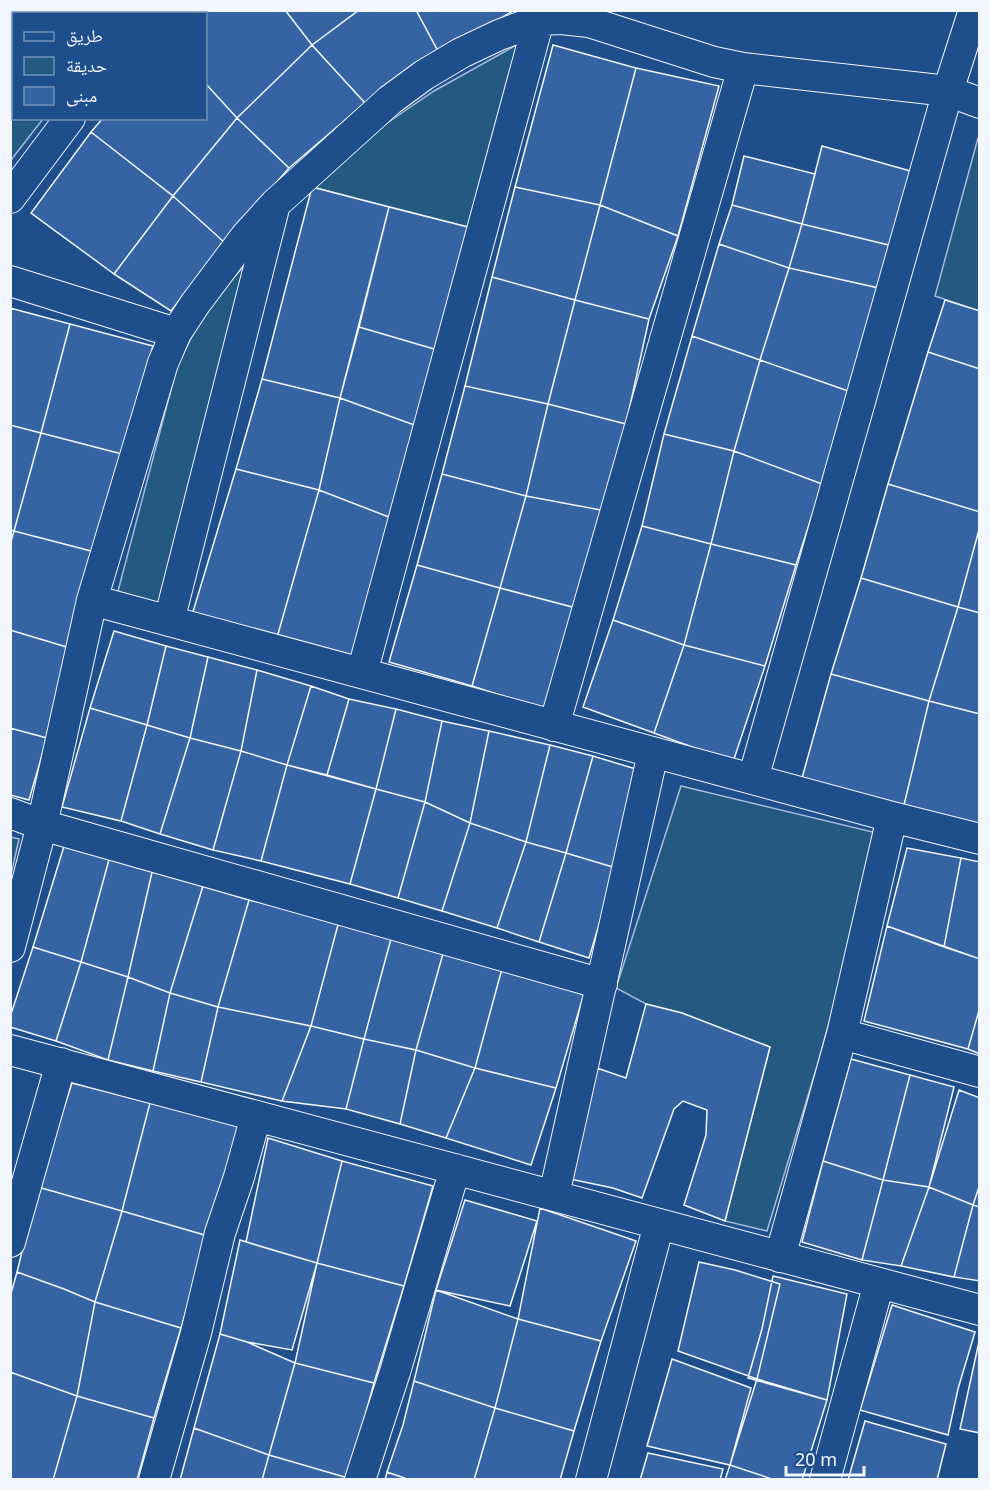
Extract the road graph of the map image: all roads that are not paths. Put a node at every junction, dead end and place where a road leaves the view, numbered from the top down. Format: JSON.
{"nodes":[{"id":1,"x":974,"y":10,"type":"edge"},
{"id":2,"x":554,"y":17,"type":"edge"},
{"id":3,"x":743,"y":68,"type":"junction"},
{"id":4,"x":948,"y":91,"type":"junction"},
{"id":5,"x":980,"y":103,"type":"edge"},
{"id":6,"x":68,"y":120,"type":"edge"},
{"id":7,"x":10,"y":198,"type":"edge"},
{"id":8,"x":275,"y":204,"type":"junction"},
{"id":9,"x":10,"y":281,"type":"edge"},
{"id":10,"x":176,"y":333,"type":"junction"},
{"id":11,"x":92,"y":600,"type":"junction"},
{"id":12,"x":169,"y":621,"type":"junction"},
{"id":13,"x":362,"y":673,"type":"junction"},
{"id":14,"x":554,"y":726,"type":"junction"},
{"id":15,"x":653,"y":753,"type":"junction"},
{"id":16,"x":753,"y":779,"type":"junction"},
{"id":17,"x":10,"y":813,"type":"edge"},
{"id":18,"x":892,"y":818,"type":"junction"},
{"id":19,"x":42,"y":825,"type":"junction"},
{"id":20,"x":980,"y":839,"type":"edge"},
{"id":21,"x":10,"y":947,"type":"edge"},
{"id":22,"x":602,"y":984,"type":"junction"},
{"id":23,"x":842,"y":1034,"type":"junction"},
{"id":24,"x":10,"y":1050,"type":"edge"},
{"id":25,"x":61,"y":1063,"type":"junction"},
{"id":26,"x":980,"y":1072,"type":"edge"},
{"id":27,"x":255,"y":1116,"type":"junction"},
{"id":28,"x":455,"y":1169,"type":"junction"},
{"id":29,"x":554,"y":1196,"type":"junction"},
{"id":30,"x":659,"y":1224,"type":"junction"},
{"id":31,"x":10,"y":1242,"type":"edge"},
{"id":32,"x":780,"y":1257,"type":"junction"},
{"id":33,"x":879,"y":1283,"type":"junction"},
{"id":34,"x":980,"y":1310,"type":"edge"},
{"id":35,"x":154,"y":1479,"type":"edge"},
{"id":36,"x":360,"y":1479,"type":"edge"},
{"id":37,"x":591,"y":1479,"type":"edge"},
{"id":38,"x":825,"y":1479,"type":"edge"}],
"edges":[{"from":1,"to":4,"type":"street"},
{"from":2,"to":3,"type":"street"},
{"from":2,"to":8,"type":"street"},
{"from":2,"to":13,"type":"street"},
{"from":3,"to":4,"type":"street"},
{"from":3,"to":14,"type":"street"},
{"from":4,"to":5,"type":"street"},
{"from":4,"to":16,"type":"street"},
{"from":6,"to":7,"type":"street"},
{"from":8,"to":10,"type":"street"},
{"from":8,"to":12,"type":"street"},
{"from":9,"to":10,"type":"street"},
{"from":10,"to":11,"type":"street"},
{"from":11,"to":12,"type":"street"},
{"from":11,"to":19,"type":"street"},
{"from":12,"to":13,"type":"street"},
{"from":13,"to":14,"type":"street"},
{"from":14,"to":15,"type":"street"},
{"from":15,"to":16,"type":"street"},
{"from":15,"to":22,"type":"street"},
{"from":16,"to":18,"type":"street"},
{"from":17,"to":19,"type":"street"},
{"from":18,"to":20,"type":"street"},
{"from":18,"to":23,"type":"street"},
{"from":19,"to":21,"type":"street"},
{"from":19,"to":22,"type":"street"},
{"from":22,"to":29,"type":"street"},
{"from":23,"to":26,"type":"street"},
{"from":23,"to":32,"type":"street"},
{"from":24,"to":25,"type":"street"},
{"from":25,"to":27,"type":"street"},
{"from":25,"to":31,"type":"street"},
{"from":27,"to":28,"type":"street"},
{"from":27,"to":35,"type":"street"},
{"from":28,"to":29,"type":"street"},
{"from":28,"to":36,"type":"street"},
{"from":29,"to":30,"type":"street"},
{"from":30,"to":32,"type":"street"},
{"from":30,"to":37,"type":"street"},
{"from":32,"to":33,"type":"street"},
{"from":33,"to":34,"type":"street"},
{"from":33,"to":38,"type":"street"}]}
